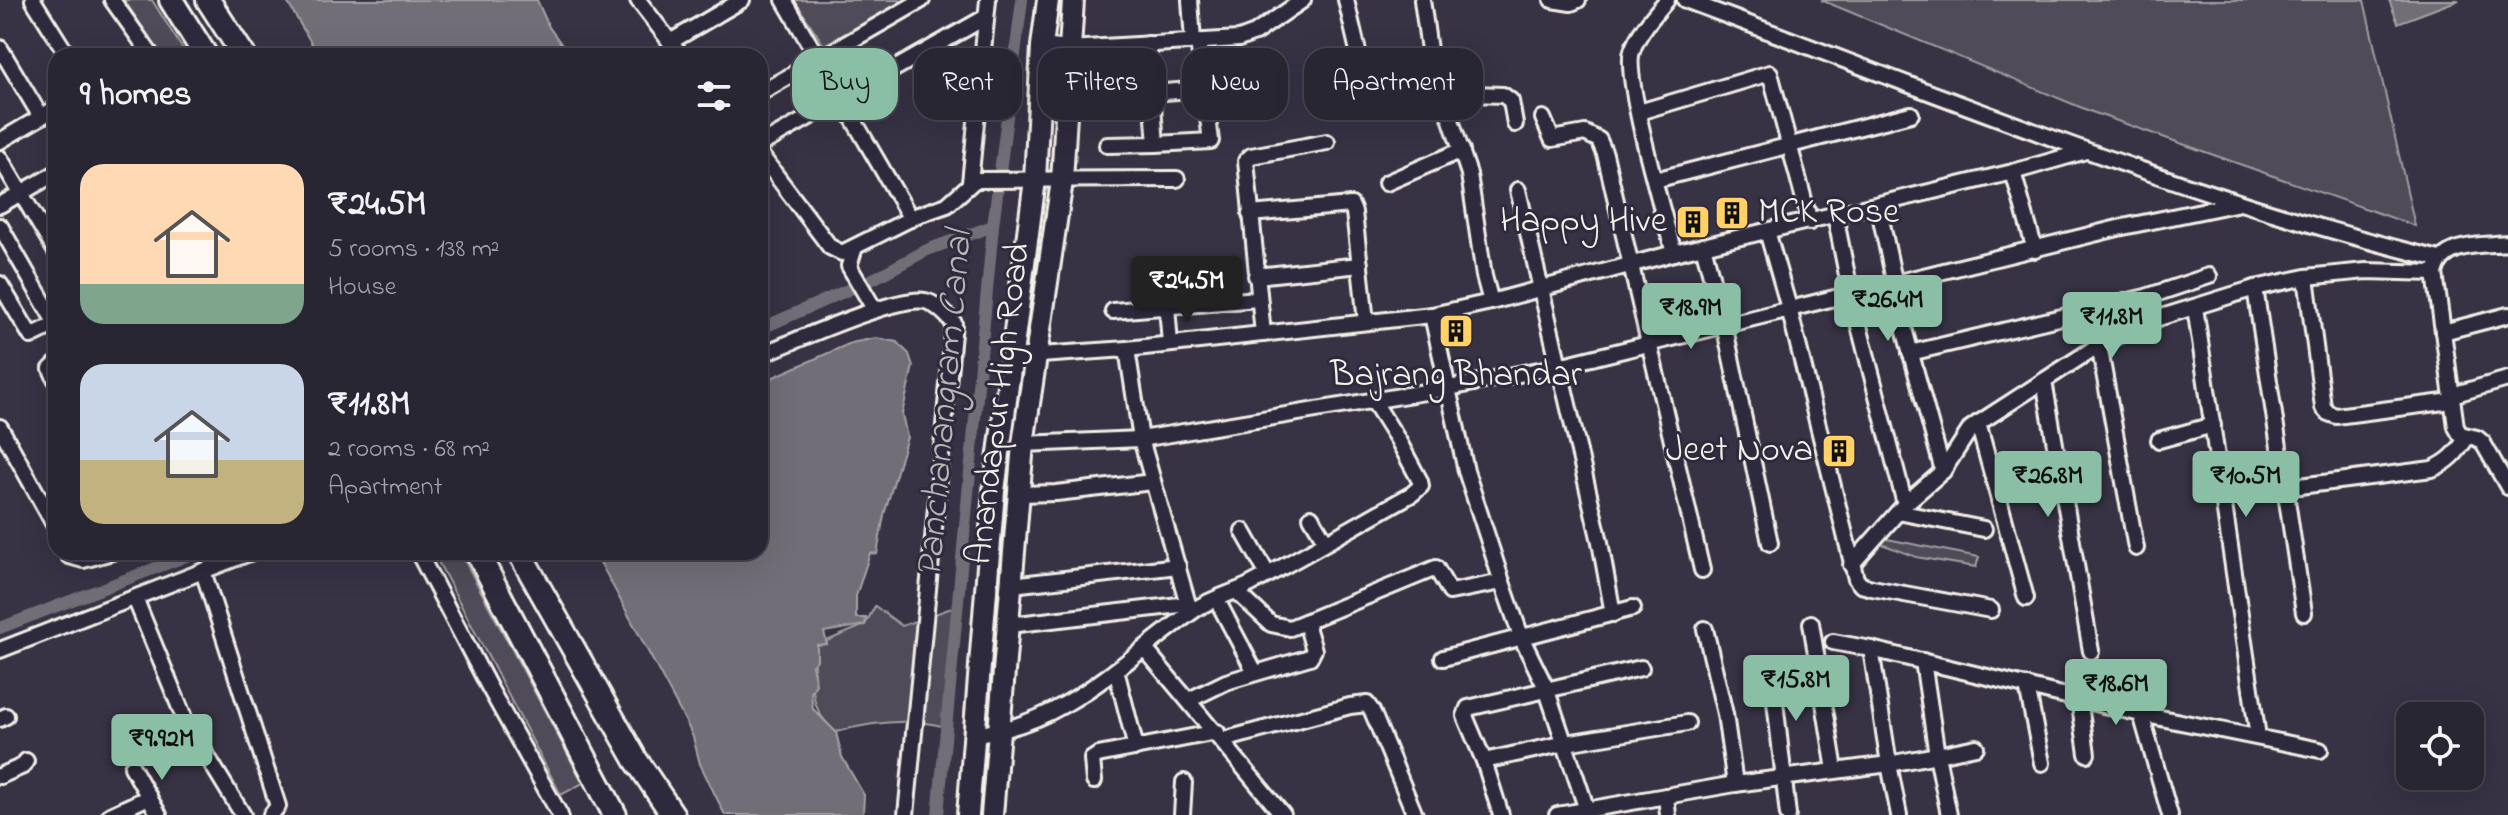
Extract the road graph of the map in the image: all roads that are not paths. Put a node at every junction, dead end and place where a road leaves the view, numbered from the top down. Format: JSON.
{"nodes":[{"id":1,"x":33,"y":0,"type":"edge"},
{"id":2,"x":112,"y":0,"type":"edge"},
{"id":3,"x":171,"y":0,"type":"edge"},
{"id":4,"x":208,"y":0,"type":"edge"},
{"id":5,"x":742,"y":0,"type":"edge"},
{"id":6,"x":784,"y":0,"type":"edge"},
{"id":7,"x":922,"y":0,"type":"edge"},
{"id":8,"x":988,"y":0,"type":"edge"},
{"id":9,"x":1048,"y":0,"type":"edge"},
{"id":10,"x":1073,"y":0,"type":"edge"},
{"id":11,"x":1190,"y":0,"type":"edge"},
{"id":12,"x":1303,"y":0,"type":"edge"},
{"id":13,"x":1346,"y":0,"type":"edge"},
{"id":14,"x":1422,"y":0,"type":"edge"},
{"id":15,"x":1552,"y":0,"type":"edge"},
{"id":16,"x":1578,"y":0,"type":"edge"},
{"id":17,"x":1667,"y":0,"type":"edge"},
{"id":18,"x":1685,"y":0,"type":"edge"},
{"id":19,"x":646,"y":2,"type":"edge"},
{"id":20,"x":986,"y":17,"type":"junction"},
{"id":21,"x":1195,"y":41,"type":"junction"},
{"id":22,"x":670,"y":42,"type":"junction"},
{"id":23,"x":1148,"y":44,"type":"junction"},
{"id":24,"x":1042,"y":46,"type":"junction"},
{"id":25,"x":0,"y":48,"type":"edge"},
{"id":26,"x":63,"y":48,"type":"edge"},
{"id":27,"x":143,"y":48,"type":"edge"},
{"id":28,"x":201,"y":48,"type":"edge"},
{"id":29,"x":239,"y":48,"type":"edge"},
{"id":30,"x":675,"y":48,"type":"edge"},
{"id":31,"x":812,"y":48,"type":"edge"},
{"id":32,"x":836,"y":48,"type":"edge"},
{"id":33,"x":1060,"y":48,"type":"edge"},
{"id":34,"x":1069,"y":48,"type":"edge"},
{"id":35,"x":1085,"y":48,"type":"edge"},
{"id":36,"x":1148,"y":48,"type":"edge"},
{"id":37,"x":1196,"y":48,"type":"edge"},
{"id":38,"x":1357,"y":48,"type":"edge"},
{"id":39,"x":1429,"y":48,"type":"edge"},
{"id":40,"x":898,"y":66,"type":"edge"},
{"id":41,"x":792,"y":74,"type":"edge"},
{"id":42,"x":768,"y":88,"type":"edge"},
{"id":43,"x":1483,"y":94,"type":"edge"},
{"id":44,"x":1639,"y":112,"type":"junction"},
{"id":45,"x":48,"y":113,"type":"edge"},
{"id":46,"x":1911,"y":114,"type":"dead end"},
{"id":47,"x":41,"y":117,"type":"junction"},
{"id":48,"x":1543,"y":118,"type":"dead end"},
{"id":49,"x":803,"y":120,"type":"edge"},
{"id":50,"x":853,"y":120,"type":"edge"},
{"id":51,"x":1065,"y":120,"type":"edge"},
{"id":52,"x":1154,"y":120,"type":"edge"},
{"id":53,"x":1208,"y":120,"type":"edge"},
{"id":54,"x":1451,"y":120,"type":"edge"},
{"id":55,"x":1515,"y":124,"type":"dead end"},
{"id":56,"x":768,"y":140,"type":"edge"},
{"id":57,"x":0,"y":141,"type":"edge"},
{"id":58,"x":1327,"y":142,"type":"dead end"},
{"id":59,"x":1156,"y":144,"type":"junction"},
{"id":60,"x":1107,"y":145,"type":"dead end"},
{"id":61,"x":1790,"y":146,"type":"junction"},
{"id":62,"x":1462,"y":150,"type":"junction"},
{"id":63,"x":2086,"y":151,"type":"junction"},
{"id":64,"x":0,"y":158,"type":"edge"},
{"id":65,"x":768,"y":165,"type":"edge"},
{"id":66,"x":2013,"y":172,"type":"junction"},
{"id":67,"x":48,"y":178,"type":"edge"},
{"id":68,"x":1177,"y":179,"type":"dead end"},
{"id":69,"x":1035,"y":180,"type":"junction"},
{"id":70,"x":1655,"y":180,"type":"junction"},
{"id":71,"x":1062,"y":181,"type":"junction"},
{"id":72,"x":970,"y":183,"type":"junction"},
{"id":73,"x":1386,"y":183,"type":"dead end"},
{"id":74,"x":1518,"y":190,"type":"dead end"},
{"id":75,"x":20,"y":194,"type":"junction"},
{"id":76,"x":2240,"y":203,"type":"junction"},
{"id":77,"x":0,"y":205,"type":"edge"},
{"id":78,"x":1878,"y":205,"type":"junction"},
{"id":79,"x":1250,"y":214,"type":"junction"},
{"id":80,"x":1835,"y":215,"type":"junction"},
{"id":81,"x":911,"y":219,"type":"junction"},
{"id":82,"x":1810,"y":222,"type":"junction"},
{"id":83,"x":48,"y":229,"type":"edge"},
{"id":84,"x":1767,"y":231,"type":"junction"},
{"id":85,"x":2,"y":234,"type":"edge"},
{"id":86,"x":2508,"y":243,"type":"edge"},
{"id":87,"x":1703,"y":246,"type":"junction"},
{"id":88,"x":855,"y":247,"type":"junction"},
{"id":89,"x":2035,"y":250,"type":"junction"},
{"id":90,"x":1674,"y":253,"type":"junction"},
{"id":91,"x":1360,"y":265,"type":"junction"},
{"id":92,"x":1633,"y":265,"type":"junction"},
{"id":93,"x":2437,"y":266,"type":"junction"},
{"id":94,"x":1256,"y":276,"type":"junction"},
{"id":95,"x":2209,"y":276,"type":"dead end"},
{"id":96,"x":2306,"y":277,"type":"junction"},
{"id":97,"x":0,"y":284,"type":"edge"},
{"id":98,"x":1894,"y":284,"type":"junction"},
{"id":99,"x":1540,"y":288,"type":"junction"},
{"id":100,"x":2255,"y":288,"type":"junction"},
{"id":101,"x":1851,"y":295,"type":"junction"},
{"id":102,"x":2146,"y":297,"type":"junction"},
{"id":103,"x":1258,"y":299,"type":"junction"},
{"id":104,"x":1491,"y":302,"type":"junction"},
{"id":105,"x":1167,"y":306,"type":"junction"},
{"id":106,"x":873,"y":307,"type":"dead end"},
{"id":107,"x":2195,"y":307,"type":"junction"},
{"id":108,"x":1789,"y":308,"type":"junction"},
{"id":109,"x":48,"y":311,"type":"edge"},
{"id":110,"x":1113,"y":311,"type":"dead end"},
{"id":111,"x":1432,"y":315,"type":"junction"},
{"id":112,"x":2508,"y":315,"type":"edge"},
{"id":113,"x":2152,"y":320,"type":"junction"},
{"id":114,"x":1366,"y":322,"type":"junction"},
{"id":115,"x":1724,"y":324,"type":"junction"},
{"id":116,"x":48,"y":328,"type":"edge"},
{"id":117,"x":2443,"y":332,"type":"junction"},
{"id":118,"x":1263,"y":334,"type":"junction"},
{"id":119,"x":1650,"y":342,"type":"junction"},
{"id":120,"x":1170,"y":344,"type":"junction"},
{"id":121,"x":2099,"y":345,"type":"junction"},
{"id":122,"x":1127,"y":349,"type":"junction"},
{"id":123,"x":768,"y":352,"type":"edge"},
{"id":124,"x":1910,"y":353,"type":"junction"},
{"id":125,"x":1035,"y":354,"type":"junction"},
{"id":126,"x":1011,"y":357,"type":"junction"},
{"id":127,"x":1559,"y":366,"type":"junction"},
{"id":128,"x":2508,"y":379,"type":"edge"},
{"id":129,"x":2044,"y":381,"type":"junction"},
{"id":130,"x":1449,"y":388,"type":"junction"},
{"id":131,"x":2452,"y":398,"type":"junction"},
{"id":132,"x":1374,"y":402,"type":"junction"},
{"id":133,"x":1978,"y":423,"type":"junction"},
{"id":134,"x":2213,"y":425,"type":"junction"},
{"id":135,"x":0,"y":427,"type":"edge"},
{"id":136,"x":2467,"y":437,"type":"junction"},
{"id":137,"x":1141,"y":439,"type":"junction"},
{"id":138,"x":2159,"y":440,"type":"dead end"},
{"id":139,"x":1023,"y":444,"type":"junction"},
{"id":140,"x":1943,"y":471,"type":"junction"},
{"id":141,"x":2506,"y":478,"type":"edge"},
{"id":142,"x":1153,"y":482,"type":"junction"},
{"id":143,"x":2284,"y":488,"type":"junction"},
{"id":144,"x":1019,"y":494,"type":"junction"},
{"id":145,"x":48,"y":508,"type":"edge"},
{"id":146,"x":1901,"y":508,"type":"junction"},
{"id":147,"x":1311,"y":517,"type":"dead end"},
{"id":148,"x":1984,"y":529,"type":"dead end"},
{"id":149,"x":1243,"y":531,"type":"dead end"},
{"id":150,"x":1326,"y":542,"type":"junction"},
{"id":151,"x":1770,"y":543,"type":"dead end"},
{"id":152,"x":2136,"y":548,"type":"dead end"},
{"id":153,"x":231,"y":560,"type":"edge"},
{"id":154,"x":422,"y":560,"type":"edge"},
{"id":155,"x":481,"y":560,"type":"edge"},
{"id":156,"x":524,"y":560,"type":"edge"},
{"id":157,"x":1851,"y":565,"type":"junction"},
{"id":158,"x":1178,"y":566,"type":"junction"},
{"id":159,"x":1702,"y":570,"type":"dead end"},
{"id":160,"x":203,"y":571,"type":"junction"},
{"id":161,"x":1268,"y":575,"type":"junction"},
{"id":162,"x":1502,"y":582,"type":"junction"},
{"id":163,"x":1012,"y":585,"type":"junction"},
{"id":164,"x":1236,"y":591,"type":"junction"},
{"id":165,"x":135,"y":598,"type":"junction"},
{"id":166,"x":2026,"y":598,"type":"dead end"},
{"id":167,"x":1217,"y":600,"type":"junction"},
{"id":168,"x":1191,"y":607,"type":"junction"},
{"id":169,"x":1633,"y":608,"type":"dead end"},
{"id":170,"x":1991,"y":610,"type":"dead end"},
{"id":171,"x":2304,"y":613,"type":"dead end"},
{"id":172,"x":1613,"y":614,"type":"junction"},
{"id":173,"x":1306,"y":623,"type":"junction"},
{"id":174,"x":1811,"y":623,"type":"dead end"},
{"id":175,"x":1009,"y":625,"type":"junction"},
{"id":176,"x":1705,"y":629,"type":"dead end"},
{"id":177,"x":1522,"y":639,"type":"junction"},
{"id":178,"x":1833,"y":642,"type":"dead end"},
{"id":179,"x":1145,"y":649,"type":"junction"},
{"id":180,"x":1871,"y":649,"type":"junction"},
{"id":181,"x":0,"y":650,"type":"edge"},
{"id":182,"x":2091,"y":651,"type":"dead end"},
{"id":183,"x":1443,"y":658,"type":"dead end"},
{"id":184,"x":1923,"y":661,"type":"junction"},
{"id":185,"x":1641,"y":668,"type":"dead end"},
{"id":186,"x":1116,"y":670,"type":"junction"},
{"id":187,"x":1255,"y":672,"type":"junction"},
{"id":188,"x":1820,"y":677,"type":"junction"},
{"id":189,"x":2027,"y":686,"type":"junction"},
{"id":190,"x":1546,"y":688,"type":"junction"},
{"id":191,"x":2079,"y":698,"type":"junction"},
{"id":192,"x":1189,"y":700,"type":"junction"},
{"id":193,"x":2141,"y":714,"type":"junction"},
{"id":194,"x":1687,"y":723,"type":"dead end"},
{"id":195,"x":998,"y":732,"type":"junction"},
{"id":196,"x":975,"y":734,"type":"junction"},
{"id":197,"x":1220,"y":736,"type":"junction"},
{"id":198,"x":2258,"y":737,"type":"junction"},
{"id":199,"x":1566,"y":743,"type":"junction"},
{"id":200,"x":1976,"y":747,"type":"dead end"},
{"id":201,"x":1136,"y":748,"type":"junction"},
{"id":202,"x":2320,"y":750,"type":"dead end"},
{"id":203,"x":2087,"y":754,"type":"dead end"},
{"id":204,"x":1937,"y":755,"type":"junction"},
{"id":205,"x":26,"y":761,"type":"dead end"},
{"id":206,"x":1484,"y":761,"type":"junction"},
{"id":207,"x":2042,"y":763,"type":"dead end"},
{"id":208,"x":1889,"y":764,"type":"junction"},
{"id":209,"x":132,"y":767,"type":"dead end"},
{"id":210,"x":1835,"y":770,"type":"junction"},
{"id":211,"x":0,"y":776,"type":"edge"},
{"id":212,"x":1783,"y":777,"type":"junction"},
{"id":213,"x":1094,"y":781,"type":"dead end"},
{"id":214,"x":1184,"y":782,"type":"dead end"},
{"id":215,"x":1735,"y":784,"type":"junction"},
{"id":216,"x":1666,"y":796,"type":"junction"},
{"id":217,"x":149,"y":797,"type":"junction"},
{"id":218,"x":1587,"y":810,"type":"junction"},
{"id":219,"x":110,"y":815,"type":"edge"},
{"id":220,"x":159,"y":815,"type":"edge"},
{"id":221,"x":243,"y":815,"type":"edge"},
{"id":222,"x":271,"y":815,"type":"edge"},
{"id":223,"x":560,"y":815,"type":"edge"},
{"id":224,"x":615,"y":815,"type":"edge"},
{"id":225,"x":673,"y":815,"type":"edge"},
{"id":226,"x":906,"y":815,"type":"edge"},
{"id":227,"x":968,"y":815,"type":"edge"},
{"id":228,"x":992,"y":815,"type":"edge"},
{"id":229,"x":1182,"y":815,"type":"edge"},
{"id":230,"x":1283,"y":815,"type":"edge"},
{"id":231,"x":1415,"y":815,"type":"edge"},
{"id":232,"x":1501,"y":815,"type":"edge"},
{"id":233,"x":1557,"y":815,"type":"edge"},
{"id":234,"x":1668,"y":815,"type":"edge"},
{"id":235,"x":1788,"y":815,"type":"edge"},
{"id":236,"x":1899,"y":815,"type":"edge"},
{"id":237,"x":1949,"y":815,"type":"edge"},
{"id":238,"x":2170,"y":815,"type":"edge"}],
"edges":[{"from":1,"to":26,"type":"street"},
{"from":2,"to":27,"type":"street"},
{"from":3,"to":28,"type":"main road"},
{"from":4,"to":29,"type":"main road"},
{"from":5,"to":22,"type":"street"},
{"from":6,"to":31,"type":"street"},
{"from":7,"to":32,"type":"street"},
{"from":8,"to":20,"type":"street"},
{"from":9,"to":24,"type":"main road","name":"Anandapur High Road"},
{"from":10,"to":34,"type":"main road","name":"Anandapur High Road"},
{"from":11,"to":21,"type":"street"},
{"from":12,"to":21,"type":"street"},
{"from":13,"to":38,"type":"street"},
{"from":14,"to":39,"type":"street"},
{"from":15,"to":16,"type":"street"},
{"from":17,"to":44,"type":"street"},
{"from":18,"to":63,"type":"street"},
{"from":19,"to":22,"type":"street"},
{"from":20,"to":40,"type":"street"},
{"from":20,"to":72,"type":"street"},
{"from":21,"to":23,"type":"street"},
{"from":21,"to":37,"type":"street"},
{"from":22,"to":30,"type":"street"},
{"from":23,"to":35,"type":"street"},
{"from":23,"to":36,"type":"street"},
{"from":24,"to":33,"type":"street"},
{"from":24,"to":69,"type":"main road","name":"Anandapur High Road"},
{"from":25,"to":47,"type":"street"},
{"from":41,"to":42,"type":"street"},
{"from":43,"to":55,"type":"street"},
{"from":44,"to":61,"type":"street"},
{"from":44,"to":70,"type":"street"},
{"from":45,"to":47,"type":"street"},
{"from":46,"to":61,"type":"street"},
{"from":47,"to":57,"type":"street"},
{"from":48,"to":92,"type":"street"},
{"from":49,"to":56,"type":"street"},
{"from":50,"to":81,"type":"street"},
{"from":51,"to":71,"type":"main road","name":"Anandapur High Road"},
{"from":52,"to":59,"type":"street"},
{"from":53,"to":59,"type":"street"},
{"from":54,"to":62,"type":"street"},
{"from":58,"to":79,"type":"street"},
{"from":59,"to":60,"type":"street"},
{"from":61,"to":70,"type":"street"},
{"from":61,"to":82,"type":"street"},
{"from":62,"to":73,"type":"street"},
{"from":62,"to":104,"type":"street"},
{"from":63,"to":66,"type":"street"},
{"from":63,"to":76,"type":"street"},
{"from":64,"to":75,"type":"street"},
{"from":65,"to":88,"type":"street"},
{"from":66,"to":78,"type":"street"},
{"from":66,"to":89,"type":"street"},
{"from":67,"to":75,"type":"street"},
{"from":68,"to":71,"type":"street"},
{"from":69,"to":71,"type":"street"},
{"from":69,"to":72,"type":"street"},
{"from":69,"to":126,"type":"main road","name":"Anandapur High Road"},
{"from":70,"to":90,"type":"street"},
{"from":71,"to":125,"type":"main road","name":"Anandapur High Road"},
{"from":72,"to":81,"type":"street"},
{"from":74,"to":99,"type":"street"},
{"from":75,"to":77,"type":"street"},
{"from":75,"to":83,"type":"street"},
{"from":76,"to":89,"type":"street"},
{"from":76,"to":93,"type":"street"},
{"from":78,"to":80,"type":"street"},
{"from":78,"to":98,"type":"street"},
{"from":79,"to":91,"type":"street"},
{"from":79,"to":94,"type":"street"},
{"from":80,"to":82,"type":"street"},
{"from":80,"to":101,"type":"street"},
{"from":81,"to":88,"type":"street"},
{"from":82,"to":84,"type":"street"},
{"from":84,"to":87,"type":"street"},
{"from":84,"to":108,"type":"street"},
{"from":85,"to":109,"type":"street"},
{"from":86,"to":93,"type":"street"},
{"from":87,"to":90,"type":"street"},
{"from":87,"to":115,"type":"street"},
{"from":88,"to":106,"type":"street"},
{"from":89,"to":98,"type":"street"},
{"from":90,"to":92,"type":"street"},
{"from":91,"to":94,"type":"street"},
{"from":91,"to":114,"type":"street"},
{"from":92,"to":99,"type":"street"},
{"from":92,"to":119,"type":"street"},
{"from":93,"to":96,"type":"street"},
{"from":93,"to":117,"type":"street"},
{"from":94,"to":103,"type":"street"},
{"from":95,"to":102,"type":"street"},
{"from":96,"to":100,"type":"street"},
{"from":96,"to":131,"type":"street"},
{"from":97,"to":116,"type":"street"},
{"from":98,"to":101,"type":"street"},
{"from":98,"to":124,"type":"street"},
{"from":99,"to":104,"type":"street"},
{"from":99,"to":127,"type":"street"},
{"from":100,"to":107,"type":"street"},
{"from":100,"to":143,"type":"street"},
{"from":101,"to":108,"type":"street"},
{"from":101,"to":146,"type":"street"},
{"from":102,"to":113,"type":"street"},
{"from":102,"to":124,"type":"street"},
{"from":103,"to":105,"type":"street"},
{"from":103,"to":118,"type":"street"},
{"from":104,"to":111,"type":"street"},
{"from":105,"to":110,"type":"street"},
{"from":105,"to":120,"type":"street"},
{"from":107,"to":113,"type":"street"},
{"from":107,"to":134,"type":"street"},
{"from":108,"to":115,"type":"street"},
{"from":108,"to":157,"type":"street"},
{"from":111,"to":114,"type":"street"},
{"from":111,"to":130,"type":"street"},
{"from":112,"to":117,"type":"street"},
{"from":113,"to":121,"type":"street"},
{"from":114,"to":118,"type":"street"},
{"from":115,"to":119,"type":"street"},
{"from":115,"to":151,"type":"street"},
{"from":117,"to":131,"type":"street"},
{"from":118,"to":120,"type":"street"},
{"from":119,"to":127,"type":"street"},
{"from":119,"to":159,"type":"street"},
{"from":120,"to":122,"type":"street"},
{"from":121,"to":129,"type":"street"},
{"from":121,"to":152,"type":"street"},
{"from":122,"to":125,"type":"street"},
{"from":122,"to":137,"type":"street"},
{"from":123,"to":226,"type":"street"},
{"from":124,"to":140,"type":"street"},
{"from":125,"to":126,"type":"street"},
{"from":125,"to":139,"type":"main road","name":"Anandapur High Road"},
{"from":126,"to":196,"type":"main road","name":"Anandapur High Road"},
{"from":127,"to":130,"type":"street"},
{"from":127,"to":172,"type":"street"},
{"from":128,"to":131,"type":"street"},
{"from":129,"to":133,"type":"street"},
{"from":129,"to":182,"type":"street"},
{"from":130,"to":132,"type":"street"},
{"from":130,"to":162,"type":"street"},
{"from":131,"to":136,"type":"street"},
{"from":132,"to":137,"type":"street"},
{"from":132,"to":150,"type":"street"},
{"from":133,"to":140,"type":"street"},
{"from":133,"to":166,"type":"street"},
{"from":134,"to":138,"type":"street"},
{"from":134,"to":198,"type":"street"},
{"from":135,"to":145,"type":"street"},
{"from":136,"to":141,"type":"street"},
{"from":136,"to":143,"type":"street"},
{"from":137,"to":139,"type":"street"},
{"from":137,"to":142,"type":"street"},
{"from":139,"to":144,"type":"main road","name":"Anandapur High Road"},
{"from":140,"to":146,"type":"street"},
{"from":142,"to":144,"type":"street"},
{"from":142,"to":158,"type":"street"},
{"from":143,"to":171,"type":"street"},
{"from":144,"to":163,"type":"main road","name":"Anandapur High Road"},
{"from":146,"to":148,"type":"street"},
{"from":146,"to":157,"type":"street"},
{"from":147,"to":150,"type":"street"},
{"from":149,"to":161,"type":"street"},
{"from":150,"to":161,"type":"street"},
{"from":153,"to":160,"type":"street"},
{"from":154,"to":223,"type":"street"},
{"from":155,"to":224,"type":"main road"},
{"from":156,"to":225,"type":"main road"},
{"from":157,"to":170,"type":"street"},
{"from":158,"to":163,"type":"street"},
{"from":158,"to":168,"type":"street"},
{"from":160,"to":165,"type":"street"},
{"from":160,"to":222,"type":"street"},
{"from":161,"to":164,"type":"street"},
{"from":162,"to":173,"type":"street"},
{"from":162,"to":177,"type":"street"},
{"from":163,"to":175,"type":"main road","name":"Anandapur High Road"},
{"from":164,"to":167,"type":"street"},
{"from":164,"to":173,"type":"street"},
{"from":165,"to":181,"type":"street"},
{"from":165,"to":221,"type":"street"},
{"from":167,"to":168,"type":"street"},
{"from":167,"to":187,"type":"street"},
{"from":168,"to":175,"type":"street"},
{"from":168,"to":179,"type":"street"},
{"from":169,"to":172,"type":"street"},
{"from":172,"to":177,"type":"street"},
{"from":173,"to":187,"type":"street"},
{"from":174,"to":188,"type":"street"},
{"from":175,"to":195,"type":"main road","name":"Anandapur High Road"},
{"from":176,"to":215,"type":"street"},
{"from":177,"to":183,"type":"street"},
{"from":177,"to":190,"type":"street"},
{"from":178,"to":180,"type":"street"},
{"from":179,"to":186,"type":"street"},
{"from":179,"to":192,"type":"street"},
{"from":180,"to":184,"type":"street"},
{"from":180,"to":208,"type":"street"},
{"from":184,"to":189,"type":"street"},
{"from":184,"to":204,"type":"street"},
{"from":185,"to":190,"type":"street"},
{"from":186,"to":195,"type":"street"},
{"from":186,"to":201,"type":"street"},
{"from":187,"to":192,"type":"street"},
{"from":188,"to":210,"type":"street"},
{"from":188,"to":212,"type":"street"},
{"from":189,"to":191,"type":"street"},
{"from":189,"to":207,"type":"street"},
{"from":190,"to":199,"type":"street"},
{"from":190,"to":206,"type":"street"},
{"from":191,"to":193,"type":"street"},
{"from":191,"to":203,"type":"street"},
{"from":192,"to":197,"type":"street"},
{"from":193,"to":198,"type":"street"},
{"from":193,"to":238,"type":"street"},
{"from":194,"to":199,"type":"street"},
{"from":195,"to":196,"type":"street"},
{"from":195,"to":228,"type":"main road","name":"Anandapur High Road"},
{"from":196,"to":227,"type":"main road","name":"Anandapur High Road"},
{"from":197,"to":201,"type":"street"},
{"from":197,"to":230,"type":"street"},
{"from":197,"to":231,"type":"street"},
{"from":198,"to":202,"type":"street"},
{"from":199,"to":206,"type":"street"},
{"from":199,"to":218,"type":"street"},
{"from":200,"to":204,"type":"street"},
{"from":201,"to":213,"type":"street"},
{"from":204,"to":208,"type":"street"},
{"from":204,"to":237,"type":"street"},
{"from":205,"to":211,"type":"street"},
{"from":206,"to":232,"type":"street"},
{"from":208,"to":210,"type":"street"},
{"from":208,"to":236,"type":"street"},
{"from":209,"to":217,"type":"street"},
{"from":210,"to":212,"type":"street"},
{"from":212,"to":215,"type":"street"},
{"from":212,"to":235,"type":"street"},
{"from":214,"to":229,"type":"street"},
{"from":215,"to":216,"type":"street"},
{"from":216,"to":218,"type":"street"},
{"from":216,"to":234,"type":"street"},
{"from":217,"to":219,"type":"street"},
{"from":217,"to":220,"type":"street"},
{"from":218,"to":233,"type":"street"}]}
